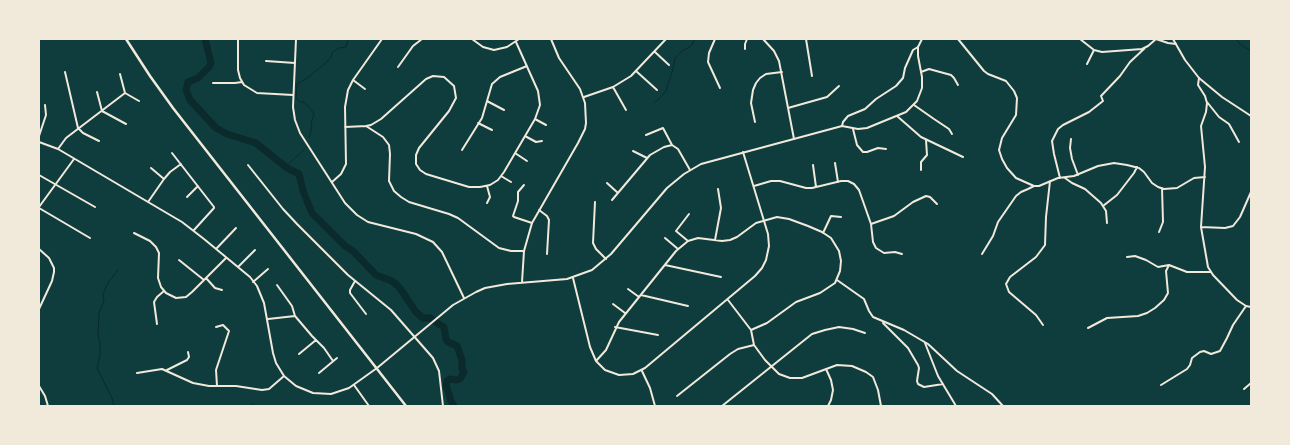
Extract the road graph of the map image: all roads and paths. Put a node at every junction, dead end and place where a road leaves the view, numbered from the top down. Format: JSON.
{"nodes":[{"id":1,"x":126,"y":39,"type":"edge"},
{"id":2,"x":238,"y":39,"type":"edge"},
{"id":3,"x":296,"y":39,"type":"edge"},
{"id":4,"x":382,"y":39,"type":"edge"},
{"id":5,"x":422,"y":39,"type":"edge"},
{"id":6,"x":455,"y":39,"type":"edge"},
{"id":7,"x":470,"y":39,"type":"edge"},
{"id":8,"x":519,"y":39,"type":"edge"},
{"id":9,"x":551,"y":39,"type":"edge"},
{"id":10,"x":666,"y":39,"type":"edge"},
{"id":11,"x":716,"y":39,"type":"edge"},
{"id":12,"x":747,"y":39,"type":"edge"},
{"id":13,"x":763,"y":39,"type":"edge"},
{"id":14,"x":806,"y":39,"type":"edge"},
{"id":15,"x":922,"y":39,"type":"edge"},
{"id":16,"x":958,"y":39,"type":"edge"},
{"id":17,"x":1080,"y":39,"type":"edge"},
{"id":18,"x":1173,"y":39,"type":"edge"},
{"id":19,"x":516,"y":42,"type":"junction"},
{"id":20,"x":1176,"y":44,"type":"junction"},
{"id":21,"x":918,"y":47,"type":"junction"},
{"id":22,"x":1145,"y":48,"type":"junction"},
{"id":23,"x":745,"y":49,"type":"dead end"},
{"id":24,"x":1094,"y":50,"type":"junction"},
{"id":25,"x":655,"y":52,"type":"junction"},
{"id":26,"x":266,"y":61,"type":"dead end"},
{"id":27,"x":295,"y":63,"type":"junction"},
{"id":28,"x":1087,"y":64,"type":"dead end"},
{"id":29,"x":669,"y":65,"type":"dead end"},
{"id":30,"x":527,"y":66,"type":"junction"},
{"id":31,"x":398,"y":67,"type":"dead end"},
{"id":32,"x":636,"y":71,"type":"junction"},
{"id":33,"x":65,"y":72,"type":"dead end"},
{"id":34,"x":782,"y":72,"type":"junction"},
{"id":35,"x":921,"y":72,"type":"junction"},
{"id":36,"x":120,"y":74,"type":"dead end"},
{"id":37,"x":812,"y":76,"type":"dead end"},
{"id":38,"x":1199,"y":78,"type":"junction"},
{"id":39,"x":353,"y":80,"type":"junction"},
{"id":40,"x":242,"y":82,"type":"junction"},
{"id":41,"x":213,"y":83,"type":"dead end"},
{"id":42,"x":958,"y":85,"type":"dead end"},
{"id":43,"x":839,"y":86,"type":"dead end"},
{"id":44,"x":613,"y":87,"type":"junction"},
{"id":45,"x":720,"y":88,"type":"dead end"},
{"id":46,"x":365,"y":89,"type":"dead end"},
{"id":47,"x":657,"y":90,"type":"dead end"},
{"id":48,"x":97,"y":92,"type":"dead end"},
{"id":49,"x":125,"y":93,"type":"junction"},
{"id":50,"x":293,"y":95,"type":"junction"},
{"id":51,"x":584,"y":97,"type":"junction"},
{"id":52,"x":487,"y":101,"type":"junction"},
{"id":53,"x":1207,"y":101,"type":"junction"},
{"id":54,"x":139,"y":102,"type":"dead end"},
{"id":55,"x":45,"y":105,"type":"dead end"},
{"id":56,"x":914,"y":105,"type":"junction"},
{"id":57,"x":788,"y":108,"type":"junction"},
{"id":58,"x":504,"y":110,"type":"dead end"},
{"id":59,"x":626,"y":110,"type":"dead end"},
{"id":60,"x":102,"y":111,"type":"junction"},
{"id":61,"x":897,"y":116,"type":"junction"},
{"id":62,"x":1251,"y":116,"type":"edge"},
{"id":63,"x":535,"y":119,"type":"junction"},
{"id":64,"x":755,"y":122,"type":"dead end"},
{"id":65,"x":478,"y":123,"type":"junction"},
{"id":66,"x":126,"y":124,"type":"dead end"},
{"id":67,"x":546,"y":125,"type":"dead end"},
{"id":68,"x":366,"y":126,"type":"junction"},
{"id":69,"x":842,"y":126,"type":"junction"},
{"id":70,"x":345,"y":127,"type":"junction"},
{"id":71,"x":78,"y":128,"type":"junction"},
{"id":72,"x":854,"y":129,"type":"junction"},
{"id":73,"x":492,"y":130,"type":"dead end"},
{"id":74,"x":952,"y":134,"type":"dead end"},
{"id":75,"x":646,"y":135,"type":"dead end"},
{"id":76,"x":39,"y":136,"type":"edge"},
{"id":77,"x":525,"y":136,"type":"junction"},
{"id":78,"x":794,"y":139,"type":"junction"},
{"id":79,"x":1071,"y":139,"type":"dead end"},
{"id":80,"x":926,"y":140,"type":"junction"},
{"id":81,"x":99,"y":141,"type":"dead end"},
{"id":82,"x":542,"y":141,"type":"dead end"},
{"id":83,"x":39,"y":142,"type":"edge"},
{"id":84,"x":1239,"y":142,"type":"dead end"},
{"id":85,"x":672,"y":145,"type":"junction"},
{"id":86,"x":58,"y":149,"type":"junction"},
{"id":87,"x":886,"y":149,"type":"dead end"},
{"id":88,"x":462,"y":150,"type":"dead end"},
{"id":89,"x":633,"y":151,"type":"dead end"},
{"id":90,"x":743,"y":152,"type":"junction"},
{"id":91,"x":172,"y":153,"type":"dead end"},
{"id":92,"x":515,"y":154,"type":"junction"},
{"id":93,"x":963,"y":157,"type":"dead end"},
{"id":94,"x":647,"y":158,"type":"junction"},
{"id":95,"x":74,"y":159,"type":"junction"},
{"id":96,"x":526,"y":161,"type":"dead end"},
{"id":97,"x":181,"y":164,"type":"junction"},
{"id":98,"x":835,"y":164,"type":"dead end"},
{"id":99,"x":248,"y":165,"type":"dead end"},
{"id":100,"x":813,"y":165,"type":"dead end"},
{"id":101,"x":1137,"y":167,"type":"junction"},
{"id":102,"x":151,"y":168,"type":"dead end"},
{"id":103,"x":690,"y":170,"type":"junction"},
{"id":104,"x":921,"y":170,"type":"dead end"},
{"id":105,"x":39,"y":175,"type":"edge"},
{"id":106,"x":1078,"y":175,"type":"junction"},
{"id":107,"x":500,"y":176,"type":"junction"},
{"id":108,"x":1204,"y":177,"type":"junction"},
{"id":109,"x":1060,"y":178,"type":"junction"},
{"id":110,"x":1065,"y":178,"type":"junction"},
{"id":111,"x":164,"y":180,"type":"junction"},
{"id":112,"x":332,"y":182,"type":"junction"},
{"id":113,"x":511,"y":182,"type":"dead end"},
{"id":114,"x":838,"y":182,"type":"junction"},
{"id":115,"x":1050,"y":182,"type":"junction"},
{"id":116,"x":607,"y":183,"type":"dead end"},
{"id":117,"x":56,"y":184,"type":"junction"},
{"id":118,"x":524,"y":184,"type":"dead end"},
{"id":119,"x":198,"y":186,"type":"junction"},
{"id":120,"x":487,"y":186,"type":"junction"},
{"id":121,"x":754,"y":186,"type":"junction"},
{"id":122,"x":1034,"y":186,"type":"junction"},
{"id":123,"x":816,"y":187,"type":"junction"},
{"id":124,"x":1162,"y":188,"type":"junction"},
{"id":125,"x":718,"y":189,"type":"dead end"},
{"id":126,"x":1251,"y":192,"type":"edge"},
{"id":127,"x":618,"y":193,"type":"junction"},
{"id":128,"x":187,"y":197,"type":"dead end"},
{"id":129,"x":612,"y":200,"type":"dead end"},
{"id":130,"x":148,"y":202,"type":"junction"},
{"id":131,"x":595,"y":202,"type":"dead end"},
{"id":132,"x":487,"y":203,"type":"dead end"},
{"id":133,"x":937,"y":204,"type":"dead end"},
{"id":134,"x":1103,"y":206,"type":"junction"},
{"id":135,"x":95,"y":207,"type":"dead end"},
{"id":136,"x":39,"y":208,"type":"edge"},
{"id":137,"x":539,"y":210,"type":"junction"},
{"id":138,"x":689,"y":214,"type":"dead end"},
{"id":139,"x":841,"y":217,"type":"dead end"},
{"id":140,"x":764,"y":220,"type":"junction"},
{"id":141,"x":532,"y":223,"type":"junction"},
{"id":142,"x":1107,"y":223,"type":"dead end"},
{"id":143,"x":871,"y":224,"type":"junction"},
{"id":144,"x":1201,"y":227,"type":"junction"},
{"id":145,"x":236,"y":228,"type":"dead end"},
{"id":146,"x":194,"y":230,"type":"junction"},
{"id":147,"x":134,"y":232,"type":"dead end"},
{"id":148,"x":1159,"y":232,"type":"dead end"},
{"id":149,"x":823,"y":233,"type":"junction"},
{"id":150,"x":90,"y":238,"type":"dead end"},
{"id":151,"x":665,"y":238,"type":"dead end"},
{"id":152,"x":715,"y":240,"type":"junction"},
{"id":153,"x":688,"y":241,"type":"junction"},
{"id":154,"x":216,"y":248,"type":"junction"},
{"id":155,"x":39,"y":249,"type":"edge"},
{"id":156,"x":678,"y":249,"type":"junction"},
{"id":157,"x":255,"y":250,"type":"dead end"},
{"id":158,"x":524,"y":251,"type":"junction"},
{"id":159,"x":546,"y":254,"type":"dead end"},
{"id":160,"x":902,"y":254,"type":"dead end"},
{"id":161,"x":982,"y":254,"type":"dead end"},
{"id":162,"x":1127,"y":257,"type":"dead end"},
{"id":163,"x":226,"y":258,"type":"junction"},
{"id":164,"x":606,"y":259,"type":"junction"},
{"id":165,"x":179,"y":260,"type":"dead end"},
{"id":166,"x":665,"y":265,"type":"junction"},
{"id":167,"x":1169,"y":265,"type":"junction"},
{"id":168,"x":238,"y":267,"type":"junction"},
{"id":169,"x":268,"y":269,"type":"dead end"},
{"id":170,"x":1211,"y":272,"type":"junction"},
{"id":171,"x":721,"y":277,"type":"dead end"},
{"id":172,"x":573,"y":278,"type":"junction"},
{"id":173,"x":205,"y":279,"type":"junction"},
{"id":174,"x":837,"y":280,"type":"junction"},
{"id":175,"x":354,"y":281,"type":"junction"},
{"id":176,"x":253,"y":282,"type":"junction"},
{"id":177,"x":522,"y":282,"type":"junction"},
{"id":178,"x":277,"y":285,"type":"dead end"},
{"id":179,"x":628,"y":288,"type":"dead end"},
{"id":180,"x":222,"y":290,"type":"dead end"},
{"id":181,"x":164,"y":291,"type":"junction"},
{"id":182,"x":640,"y":296,"type":"junction"},
{"id":183,"x":464,"y":298,"type":"junction"},
{"id":184,"x":728,"y":300,"type":"junction"},
{"id":185,"x":613,"y":304,"type":"dead end"},
{"id":186,"x":688,"y":306,"type":"dead end"},
{"id":187,"x":1246,"y":306,"type":"junction"},
{"id":188,"x":1251,"y":308,"type":"edge"},
{"id":189,"x":39,"y":309,"type":"edge"},
{"id":190,"x":625,"y":313,"type":"junction"},
{"id":191,"x":366,"y":314,"type":"dead end"},
{"id":192,"x":295,"y":316,"type":"junction"},
{"id":193,"x":268,"y":319,"type":"junction"},
{"id":194,"x":883,"y":322,"type":"junction"},
{"id":195,"x":156,"y":324,"type":"dead end"},
{"id":196,"x":1043,"y":324,"type":"dead end"},
{"id":197,"x":616,"y":326,"type":"junction"},
{"id":198,"x":216,"y":327,"type":"dead end"},
{"id":199,"x":1088,"y":328,"type":"dead end"},
{"id":200,"x":751,"y":330,"type":"junction"},
{"id":201,"x":865,"y":333,"type":"dead end"},
{"id":202,"x":658,"y":335,"type":"dead end"},
{"id":203,"x":415,"y":337,"type":"junction"},
{"id":204,"x":316,"y":340,"type":"junction"},
{"id":205,"x":924,"y":342,"type":"junction"},
{"id":206,"x":754,"y":345,"type":"junction"},
{"id":207,"x":188,"y":352,"type":"dead end"},
{"id":208,"x":299,"y":354,"type":"dead end"},
{"id":209,"x":337,"y":358,"type":"dead end"},
{"id":210,"x":334,"y":361,"type":"junction"},
{"id":211,"x":596,"y":361,"type":"junction"},
{"id":212,"x":771,"y":366,"type":"junction"},
{"id":213,"x":377,"y":368,"type":"junction"},
{"id":214,"x":826,"y":369,"type":"junction"},
{"id":215,"x":167,"y":370,"type":"junction"},
{"id":216,"x":642,"y":371,"type":"junction"},
{"id":217,"x":319,"y":372,"type":"dead end"},
{"id":218,"x":136,"y":373,"type":"dead end"},
{"id":219,"x":284,"y":376,"type":"junction"},
{"id":220,"x":1251,"y":383,"type":"edge"},
{"id":221,"x":942,"y":384,"type":"junction"},
{"id":222,"x":354,"y":385,"type":"junction"},
{"id":223,"x":1161,"y":385,"type":"dead end"},
{"id":224,"x":39,"y":386,"type":"edge"},
{"id":225,"x":217,"y":386,"type":"junction"},
{"id":226,"x":1244,"y":389,"type":"dead end"},
{"id":227,"x":677,"y":396,"type":"dead end"},
{"id":228,"x":48,"y":406,"type":"edge"},
{"id":229,"x":369,"y":406,"type":"edge"},
{"id":230,"x":406,"y":406,"type":"edge"},
{"id":231,"x":444,"y":406,"type":"edge"},
{"id":232,"x":655,"y":406,"type":"edge"},
{"id":233,"x":722,"y":406,"type":"edge"},
{"id":234,"x":828,"y":406,"type":"edge"},
{"id":235,"x":881,"y":406,"type":"edge"},
{"id":236,"x":956,"y":406,"type":"edge"},
{"id":237,"x":1003,"y":406,"type":"edge"}],
"edges":[{"from":1,"to":213,"type":"main road"},
{"from":2,"to":40,"type":"street"},
{"from":3,"to":27,"type":"street"},
{"from":4,"to":39,"type":"street"},
{"from":5,"to":31,"type":"street"},
{"from":6,"to":7,"type":"street"},
{"from":7,"to":19,"type":"street"},
{"from":8,"to":19,"type":"street"},
{"from":9,"to":51,"type":"street"},
{"from":10,"to":25,"type":"street"},
{"from":11,"to":45,"type":"street"},
{"from":12,"to":23,"type":"street"},
{"from":13,"to":34,"type":"street"},
{"from":14,"to":37,"type":"street"},
{"from":15,"to":21,"type":"street"},
{"from":16,"to":122,"type":"street"},
{"from":17,"to":24,"type":"street"},
{"from":18,"to":20,"type":"street"},
{"from":19,"to":30,"type":"street"},
{"from":20,"to":22,"type":"street"},
{"from":20,"to":38,"type":"street"},
{"from":21,"to":35,"type":"street"},
{"from":21,"to":69,"type":"street"},
{"from":22,"to":24,"type":"street"},
{"from":22,"to":109,"type":"street"},
{"from":24,"to":28,"type":"street"},
{"from":25,"to":29,"type":"street"},
{"from":25,"to":32,"type":"street"},
{"from":26,"to":27,"type":"street"},
{"from":27,"to":50,"type":"street"},
{"from":30,"to":52,"type":"street"},
{"from":30,"to":63,"type":"street"},
{"from":32,"to":44,"type":"street"},
{"from":32,"to":47,"type":"street"},
{"from":33,"to":71,"type":"street"},
{"from":34,"to":57,"type":"street"},
{"from":34,"to":64,"type":"street"},
{"from":35,"to":42,"type":"street"},
{"from":35,"to":56,"type":"street"},
{"from":36,"to":49,"type":"street"},
{"from":38,"to":53,"type":"street"},
{"from":38,"to":62,"type":"street"},
{"from":39,"to":46,"type":"street"},
{"from":39,"to":70,"type":"street"},
{"from":40,"to":41,"type":"street"},
{"from":40,"to":50,"type":"street"},
{"from":43,"to":57,"type":"street"},
{"from":44,"to":51,"type":"street"},
{"from":44,"to":59,"type":"street"},
{"from":48,"to":60,"type":"street"},
{"from":49,"to":54,"type":"street"},
{"from":49,"to":60,"type":"street"},
{"from":50,"to":112,"type":"street"},
{"from":51,"to":137,"type":"street"},
{"from":52,"to":58,"type":"street"},
{"from":52,"to":65,"type":"street"},
{"from":53,"to":84,"type":"street"},
{"from":53,"to":108,"type":"street"},
{"from":55,"to":76,"type":"street"},
{"from":56,"to":61,"type":"street"},
{"from":56,"to":74,"type":"street"},
{"from":57,"to":78,"type":"street"},
{"from":60,"to":66,"type":"street"},
{"from":60,"to":71,"type":"street"},
{"from":61,"to":72,"type":"street"},
{"from":61,"to":80,"type":"street"},
{"from":63,"to":67,"type":"street"},
{"from":63,"to":77,"type":"street"},
{"from":65,"to":73,"type":"street"},
{"from":65,"to":88,"type":"street"},
{"from":68,"to":70,"type":"street"},
{"from":68,"to":120,"type":"street"},
{"from":68,"to":158,"type":"street"},
{"from":69,"to":72,"type":"street"},
{"from":69,"to":78,"type":"street"},
{"from":70,"to":112,"type":"street"},
{"from":71,"to":81,"type":"street"},
{"from":71,"to":86,"type":"street"},
{"from":72,"to":87,"type":"street"},
{"from":75,"to":85,"type":"street"},
{"from":77,"to":82,"type":"street"},
{"from":77,"to":92,"type":"street"},
{"from":78,"to":90,"type":"street"},
{"from":79,"to":106,"type":"street"},
{"from":80,"to":93,"type":"street"},
{"from":80,"to":104,"type":"street"},
{"from":83,"to":86,"type":"street"},
{"from":85,"to":94,"type":"street"},
{"from":85,"to":103,"type":"street"},
{"from":86,"to":95,"type":"street"},
{"from":89,"to":94,"type":"street"},
{"from":90,"to":103,"type":"street"},
{"from":90,"to":121,"type":"street"},
{"from":91,"to":97,"type":"street"},
{"from":92,"to":96,"type":"street"},
{"from":92,"to":107,"type":"street"},
{"from":94,"to":127,"type":"street"},
{"from":95,"to":117,"type":"street"},
{"from":95,"to":130,"type":"street"},
{"from":97,"to":111,"type":"street"},
{"from":97,"to":119,"type":"street"},
{"from":98,"to":114,"type":"street"},
{"from":99,"to":175,"type":"street"},
{"from":100,"to":123,"type":"street"},
{"from":101,"to":106,"type":"street"},
{"from":101,"to":124,"type":"street"},
{"from":101,"to":134,"type":"street"},
{"from":102,"to":111,"type":"street"},
{"from":103,"to":164,"type":"street"},
{"from":105,"to":117,"type":"street"},
{"from":106,"to":110,"type":"street"},
{"from":107,"to":113,"type":"street"},
{"from":107,"to":120,"type":"street"},
{"from":108,"to":124,"type":"street"},
{"from":108,"to":144,"type":"street"},
{"from":109,"to":110,"type":"street"},
{"from":109,"to":115,"type":"street"},
{"from":110,"to":134,"type":"street"},
{"from":111,"to":130,"type":"street"},
{"from":112,"to":183,"type":"street"},
{"from":114,"to":123,"type":"street"},
{"from":114,"to":143,"type":"street"},
{"from":115,"to":122,"type":"street"},
{"from":115,"to":196,"type":"street"},
{"from":116,"to":127,"type":"street"},
{"from":117,"to":135,"type":"street"},
{"from":117,"to":136,"type":"street"},
{"from":118,"to":141,"type":"street"},
{"from":119,"to":128,"type":"street"},
{"from":119,"to":146,"type":"street"},
{"from":120,"to":132,"type":"street"},
{"from":121,"to":123,"type":"street"},
{"from":121,"to":140,"type":"street"},
{"from":122,"to":161,"type":"street"},
{"from":124,"to":148,"type":"street"},
{"from":125,"to":152,"type":"street"},
{"from":126,"to":144,"type":"street"},
{"from":127,"to":129,"type":"street"},
{"from":130,"to":146,"type":"street"},
{"from":131,"to":164,"type":"street"},
{"from":133,"to":143,"type":"street"},
{"from":134,"to":142,"type":"street"},
{"from":136,"to":150,"type":"street"},
{"from":137,"to":141,"type":"street"},
{"from":137,"to":159,"type":"street"},
{"from":138,"to":153,"type":"street"},
{"from":139,"to":149,"type":"street"},
{"from":140,"to":149,"type":"street"},
{"from":140,"to":152,"type":"street"},
{"from":140,"to":184,"type":"street"},
{"from":141,"to":158,"type":"street"},
{"from":143,"to":160,"type":"street"},
{"from":144,"to":170,"type":"street"},
{"from":145,"to":154,"type":"street"},
{"from":146,"to":154,"type":"street"},
{"from":147,"to":181,"type":"street"},
{"from":149,"to":174,"type":"street"},
{"from":151,"to":156,"type":"street"},
{"from":152,"to":153,"type":"street"},
{"from":153,"to":156,"type":"street"},
{"from":154,"to":163,"type":"street"},
{"from":155,"to":189,"type":"street"},
{"from":156,"to":166,"type":"street"},
{"from":157,"to":168,"type":"street"},
{"from":158,"to":177,"type":"street"},
{"from":162,"to":167,"type":"street"},
{"from":163,"to":168,"type":"street"},
{"from":163,"to":173,"type":"street"},
{"from":164,"to":172,"type":"street"},
{"from":165,"to":173,"type":"street"},
{"from":166,"to":171,"type":"street"},
{"from":166,"to":182,"type":"street"},
{"from":167,"to":170,"type":"street"},
{"from":167,"to":199,"type":"street"},
{"from":168,"to":176,"type":"street"},
{"from":169,"to":176,"type":"street"},
{"from":170,"to":187,"type":"street"},
{"from":172,"to":177,"type":"street"},
{"from":172,"to":211,"type":"street"},
{"from":173,"to":180,"type":"street"},
{"from":173,"to":181,"type":"street"},
{"from":174,"to":194,"type":"street"},
{"from":174,"to":200,"type":"street"},
{"from":175,"to":191,"type":"street"},
{"from":175,"to":203,"type":"street"},
{"from":176,"to":193,"type":"street"},
{"from":177,"to":183,"type":"street"},
{"from":178,"to":192,"type":"street"},
{"from":179,"to":182,"type":"street"},
{"from":181,"to":195,"type":"street"},
{"from":182,"to":186,"type":"street"},
{"from":182,"to":190,"type":"street"},
{"from":183,"to":203,"type":"street"},
{"from":184,"to":200,"type":"street"},
{"from":184,"to":216,"type":"street"},
{"from":185,"to":190,"type":"street"},
{"from":187,"to":188,"type":"street"},
{"from":187,"to":223,"type":"street"},
{"from":190,"to":197,"type":"street"},
{"from":192,"to":193,"type":"street"},
{"from":192,"to":204,"type":"street"},
{"from":193,"to":219,"type":"street"},
{"from":194,"to":205,"type":"street"},
{"from":194,"to":221,"type":"street"},
{"from":197,"to":202,"type":"street"},
{"from":197,"to":211,"type":"street"},
{"from":198,"to":225,"type":"street"},
{"from":200,"to":206,"type":"street"},
{"from":201,"to":212,"type":"street"},
{"from":203,"to":213,"type":"street"},
{"from":203,"to":231,"type":"street"},
{"from":204,"to":208,"type":"street"},
{"from":204,"to":210,"type":"street"},
{"from":205,"to":221,"type":"street"},
{"from":205,"to":237,"type":"street"},
{"from":206,"to":212,"type":"street"},
{"from":206,"to":227,"type":"street"},
{"from":207,"to":215,"type":"street"},
{"from":209,"to":210,"type":"street"},
{"from":210,"to":217,"type":"street"},
{"from":211,"to":216,"type":"street"},
{"from":212,"to":214,"type":"street"},
{"from":212,"to":233,"type":"street"},
{"from":213,"to":222,"type":"street"},
{"from":213,"to":230,"type":"main road"},
{"from":214,"to":234,"type":"street"},
{"from":214,"to":235,"type":"street"},
{"from":215,"to":218,"type":"street"},
{"from":215,"to":225,"type":"street"},
{"from":216,"to":232,"type":"street"},
{"from":219,"to":222,"type":"street"},
{"from":219,"to":225,"type":"street"},
{"from":220,"to":226,"type":"street"},
{"from":221,"to":236,"type":"street"},
{"from":222,"to":229,"type":"street"},
{"from":224,"to":228,"type":"street"}]}
